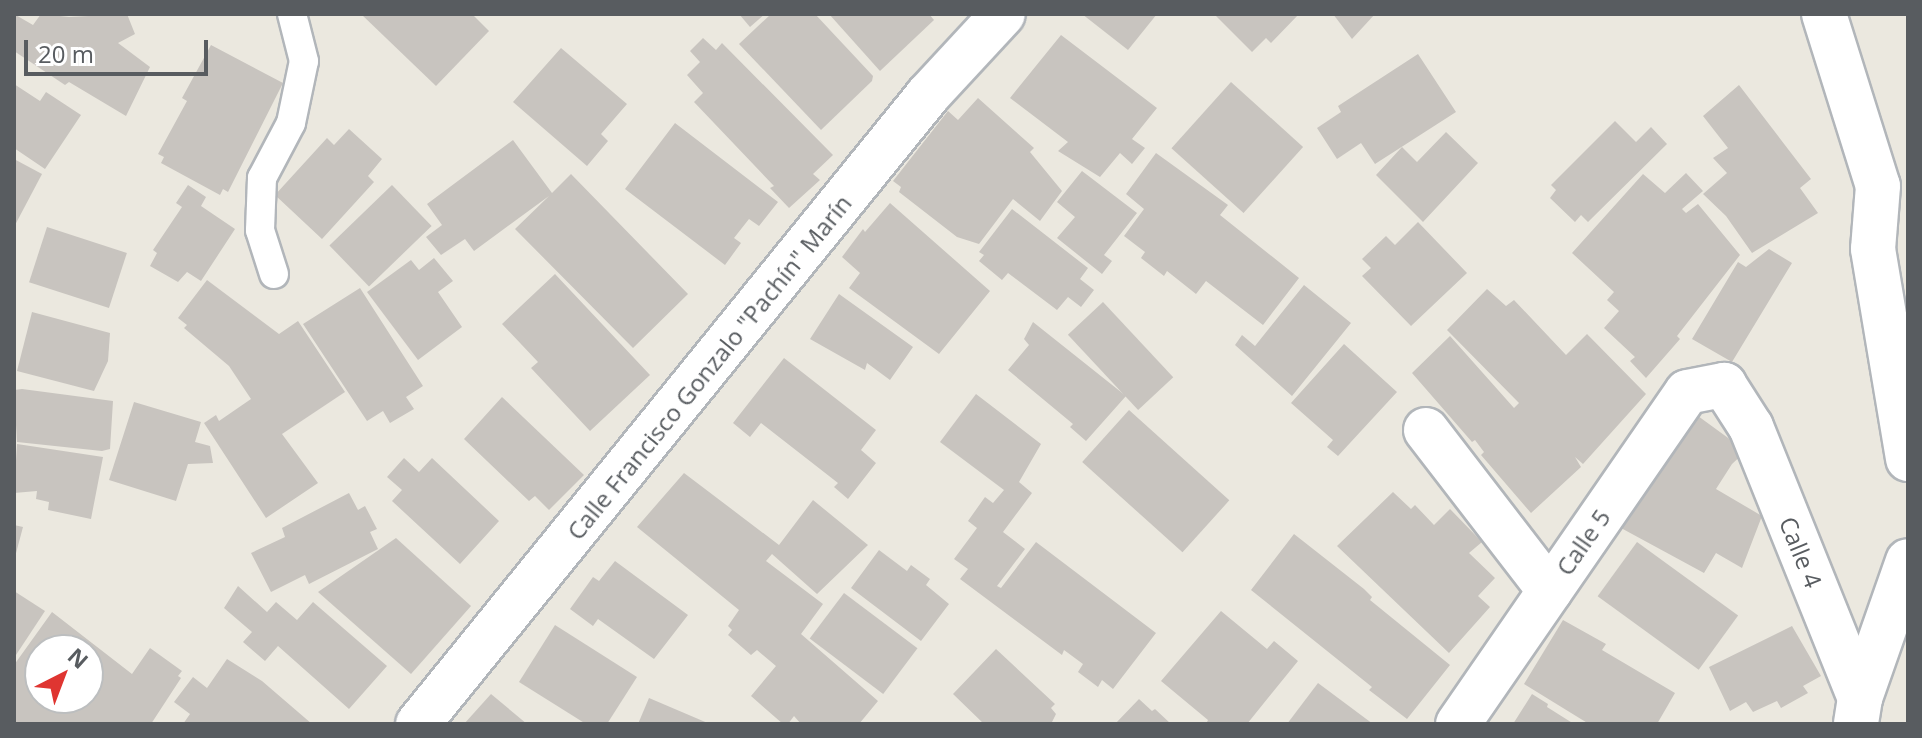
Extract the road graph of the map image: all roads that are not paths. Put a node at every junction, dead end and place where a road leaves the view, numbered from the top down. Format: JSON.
{"nodes":[{"id":1,"x":292,"y":14,"type":"edge"},
{"id":2,"x":1003,"y":14,"type":"edge"},
{"id":3,"x":1824,"y":14,"type":"edge"},
{"id":4,"x":274,"y":274,"type":"dead end"},
{"id":5,"x":1724,"y":385,"type":"joint"},
{"id":6,"x":1426,"y":430,"type":"dead end"},
{"id":7,"x":1908,"y":459,"type":"edge"},
{"id":8,"x":1908,"y":561,"type":"edge"},
{"id":9,"x":1550,"y":591,"type":"junction"},
{"id":10,"x":1858,"y":711,"type":"edge"},
{"id":11,"x":418,"y":724,"type":"edge"},
{"id":12,"x":1458,"y":724,"type":"edge"}],
"edges":[{"from":1,"to":4,"type":"lane"},
{"from":2,"to":11,"type":"street","name":"Calle Francisco Gonzalo \"Pachín\" Marín"},
{"from":3,"to":7,"type":"street"},
{"from":5,"to":9,"type":"street","name":"Calle 5"},
{"from":5,"to":10,"type":"street","name":"Calle 4"},
{"from":6,"to":9,"type":"street"},
{"from":8,"to":10,"type":"street"},
{"from":9,"to":12,"type":"street","name":"Calle 5"}]}
